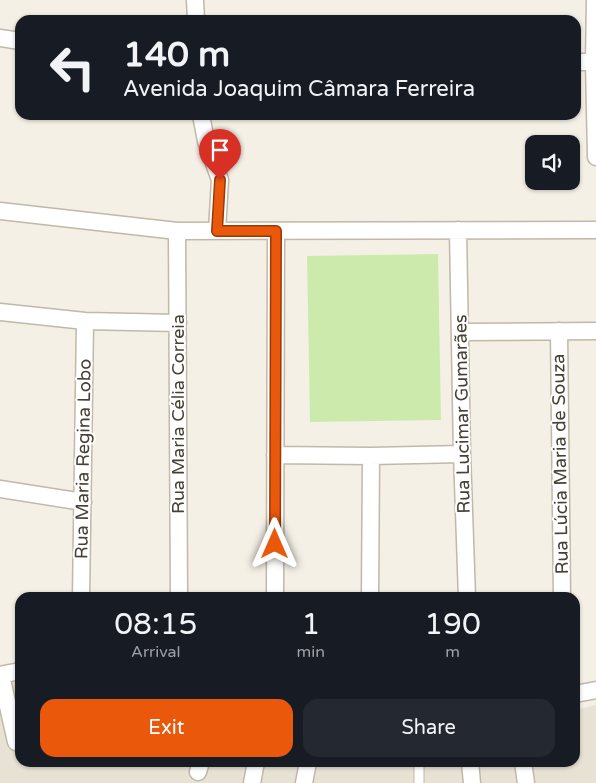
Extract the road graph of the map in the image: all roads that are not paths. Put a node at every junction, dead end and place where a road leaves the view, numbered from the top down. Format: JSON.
{"nodes":[{"id":1,"x":196,"y":0,"type":"edge"},
{"id":2,"x":595,"y":0,"type":"edge"},
{"id":3,"x":196,"y":15,"type":"edge"},
{"id":4,"x":0,"y":38,"type":"edge"},
{"id":5,"x":15,"y":40,"type":"edge"},
{"id":6,"x":581,"y":62,"type":"edge"},
{"id":7,"x":595,"y":62,"type":"edge"},
{"id":8,"x":201,"y":120,"type":"edge"},
{"id":9,"x":596,"y":157,"type":"edge"},
{"id":10,"x":0,"y":211,"type":"edge"},
{"id":11,"x":458,"y":230,"type":"junction"},
{"id":12,"x":596,"y":230,"type":"edge"},
{"id":13,"x":177,"y":231,"type":"junction"},
{"id":14,"x":217,"y":231,"type":"junction"},
{"id":15,"x":276,"y":231,"type":"junction"},
{"id":16,"x":0,"y":312,"type":"edge"},
{"id":17,"x":85,"y":321,"type":"junction"},
{"id":18,"x":178,"y":323,"type":"junction"},
{"id":19,"x":559,"y":330,"type":"junction"},
{"id":20,"x":596,"y":331,"type":"edge"},
{"id":21,"x":461,"y":332,"type":"junction"},
{"id":22,"x":462,"y":454,"type":"junction"},
{"id":23,"x":275,"y":455,"type":"junction"},
{"id":24,"x":372,"y":456,"type":"junction"},
{"id":25,"x":0,"y":489,"type":"edge"},
{"id":26,"x":83,"y":502,"type":"junction"},
{"id":27,"x":81,"y":592,"type":"edge"},
{"id":28,"x":179,"y":592,"type":"edge"},
{"id":29,"x":276,"y":592,"type":"edge"},
{"id":30,"x":370,"y":592,"type":"edge"},
{"id":31,"x":467,"y":592,"type":"edge"},
{"id":32,"x":562,"y":592,"type":"edge"},
{"id":33,"x":15,"y":672,"type":"edge"},
{"id":34,"x":0,"y":675,"type":"edge"},
{"id":35,"x":596,"y":690,"type":"edge"},
{"id":36,"x":580,"y":693,"type":"edge"},
{"id":37,"x":15,"y":738,"type":"edge"},
{"id":38,"x":255,"y":767,"type":"edge"},
{"id":39,"x":307,"y":767,"type":"edge"},
{"id":40,"x":419,"y":767,"type":"edge"},
{"id":41,"x":470,"y":767,"type":"edge"},
{"id":42,"x":524,"y":767,"type":"edge"},
{"id":43,"x":252,"y":783,"type":"edge"},
{"id":44,"x":304,"y":783,"type":"edge"},
{"id":45,"x":419,"y":783,"type":"edge"},
{"id":46,"x":472,"y":783,"type":"edge"},
{"id":47,"x":526,"y":783,"type":"edge"}],
"edges":[{"from":1,"to":3,"type":"street"},
{"from":2,"to":7,"type":"street"},
{"from":4,"to":5,"type":"street"},
{"from":6,"to":7,"type":"street"},
{"from":7,"to":9,"type":"street"},
{"from":8,"to":14,"type":"street"},
{"from":10,"to":13,"type":"street"},
{"from":11,"to":12,"type":"street"},
{"from":11,"to":15,"type":"street"},
{"from":11,"to":21,"type":"street","name":"Rua Lucimar Gumarães"},
{"from":13,"to":14,"type":"street"},
{"from":13,"to":18,"type":"street","name":"Rua Maria Célia Correia"},
{"from":14,"to":15,"type":"street"},
{"from":15,"to":23,"type":"street"},
{"from":16,"to":17,"type":"street"},
{"from":17,"to":18,"type":"street"},
{"from":17,"to":26,"type":"street","name":"Rua Maria Regina Lobo"},
{"from":18,"to":28,"type":"street","name":"Rua Maria Célia Correia"},
{"from":19,"to":20,"type":"street"},
{"from":19,"to":21,"type":"street"},
{"from":19,"to":32,"type":"street","name":"Rua Lúcia Maria de Souza"},
{"from":21,"to":22,"type":"street","name":"Rua Lucimar Gumarães"},
{"from":22,"to":24,"type":"street"},
{"from":22,"to":31,"type":"street","name":"Rua Lucimar Gumarães"},
{"from":23,"to":24,"type":"street"},
{"from":23,"to":29,"type":"street"},
{"from":24,"to":30,"type":"street"},
{"from":25,"to":26,"type":"street"},
{"from":26,"to":27,"type":"street","name":"Rua Maria Regina Lobo"},
{"from":33,"to":34,"type":"street"},
{"from":34,"to":37,"type":"street"},
{"from":35,"to":36,"type":"street"},
{"from":38,"to":43,"type":"street"},
{"from":39,"to":44,"type":"street"},
{"from":40,"to":45,"type":"lane"},
{"from":41,"to":46,"type":"street"},
{"from":42,"to":47,"type":"street"}]}
